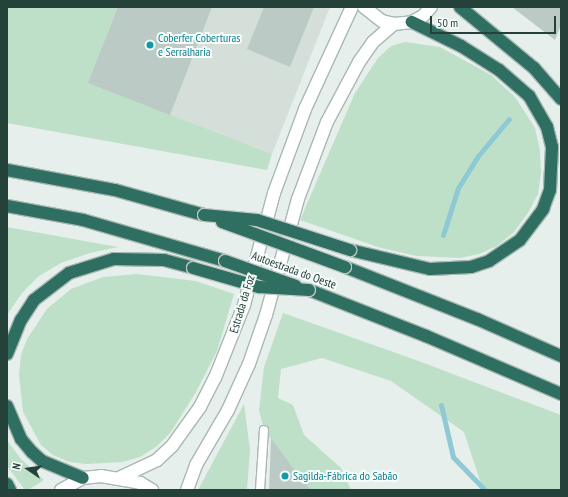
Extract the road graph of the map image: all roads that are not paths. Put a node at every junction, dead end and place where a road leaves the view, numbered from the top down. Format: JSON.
{"nodes":[{"id":1,"x":352,"y":7,"type":"edge"},
{"id":2,"x":364,"y":7,"type":"edge"},
{"id":3,"x":431,"y":7,"type":"edge"},
{"id":4,"x":460,"y":7,"type":"edge"},
{"id":5,"x":412,"y":22,"type":"junction"},
{"id":6,"x":394,"y":24,"type":"junction"},
{"id":7,"x":561,"y":99,"type":"edge"},
{"id":8,"x":7,"y":170,"type":"edge"},
{"id":9,"x":7,"y":206,"type":"edge"},
{"id":10,"x":204,"y":215,"type":"junction"},
{"id":11,"x":309,"y":290,"type":"junction"},
{"id":12,"x":7,"y":354,"type":"edge"},
{"id":13,"x":561,"y":356,"type":"edge"},
{"id":14,"x":561,"y":394,"type":"edge"},
{"id":15,"x":7,"y":406,"type":"edge"},
{"id":16,"x":264,"y":430,"type":"dead end"},
{"id":17,"x":83,"y":478,"type":"junction"},
{"id":18,"x":120,"y":478,"type":"junction"},
{"id":19,"x":7,"y":484,"type":"edge"},
{"id":20,"x":10,"y":490,"type":"edge"},
{"id":21,"x":62,"y":490,"type":"edge"},
{"id":22,"x":152,"y":490,"type":"edge"},
{"id":23,"x":187,"y":490,"type":"edge"},
{"id":24,"x":260,"y":490,"type":"edge"}],
"edges":[{"from":1,"to":18,"type":"main road","name":"Estrada da Foz"},
{"from":2,"to":6,"type":"main road"},
{"from":3,"to":5,"type":"main road"},
{"from":4,"to":7,"type":"highway"},
{"from":5,"to":6,"type":"main road"},
{"from":5,"to":10,"type":"highway","bridge":true},
{"from":6,"to":23,"type":"main road","name":"Estrada da Foz"},
{"from":8,"to":10,"type":"highway","name":"Autoestrada do Oeste"},
{"from":9,"to":11,"type":"highway","name":"Autoestrada do Oeste","bridge":true},
{"from":10,"to":13,"type":"highway","name":"Autoestrada do Oeste","bridge":true},
{"from":11,"to":12,"type":"highway","bridge":true},
{"from":11,"to":14,"type":"highway","name":"Autoestrada do Oeste"},
{"from":15,"to":17,"type":"highway"},
{"from":16,"to":24,"type":"lane"},
{"from":17,"to":18,"type":"main road"},
{"from":17,"to":21,"type":"main road"},
{"from":18,"to":22,"type":"main road"},
{"from":19,"to":20,"type":"highway"}]}
